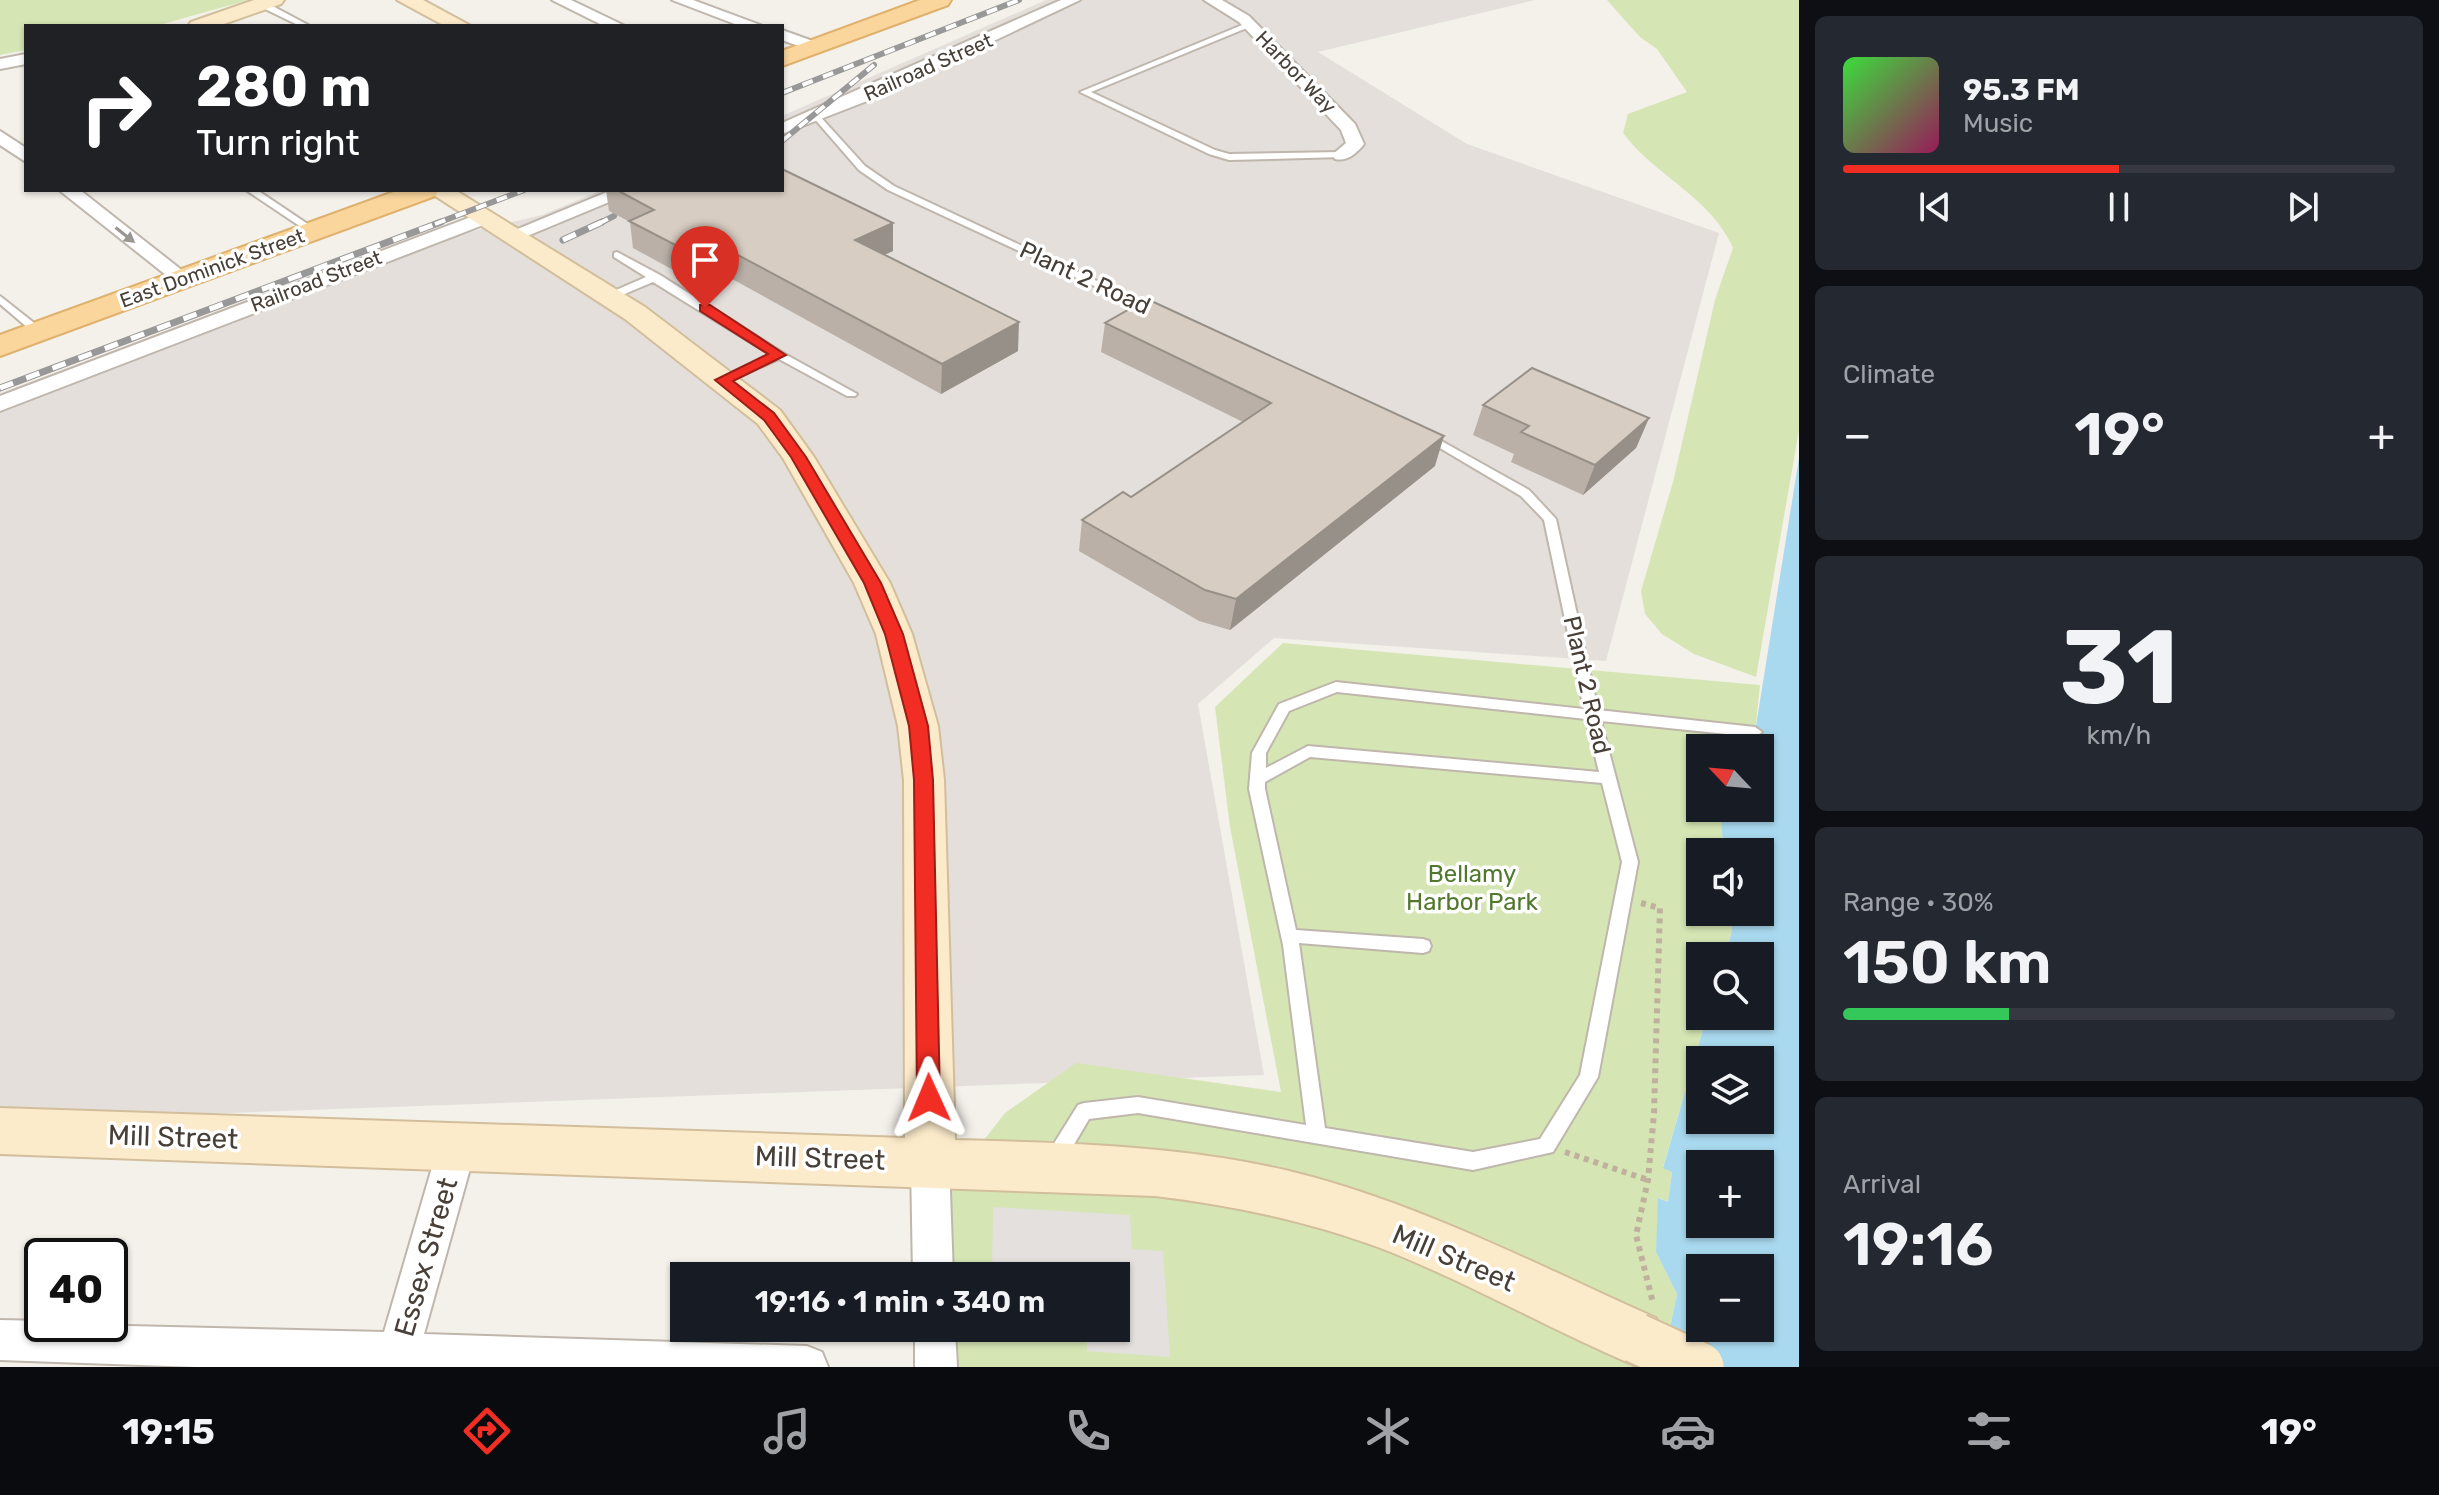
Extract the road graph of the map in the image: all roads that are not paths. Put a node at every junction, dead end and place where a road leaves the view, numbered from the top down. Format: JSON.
{"nodes":[{"id":1,"x":407,"y":0,"type":"edge"},
{"id":2,"x":559,"y":0,"type":"edge"},
{"id":3,"x":679,"y":0,"type":"edge"},
{"id":4,"x":1073,"y":0,"type":"edge"},
{"id":5,"x":1211,"y":0,"type":"edge"},
{"id":6,"x":931,"y":1,"type":"edge"},
{"id":7,"x":268,"y":2,"type":"edge"},
{"id":8,"x":198,"y":24,"type":"edge"},
{"id":9,"x":303,"y":24,"type":"edge"},
{"id":10,"x":457,"y":24,"type":"edge"},
{"id":11,"x":613,"y":24,"type":"edge"},
{"id":12,"x":749,"y":24,"type":"edge"},
{"id":13,"x":1250,"y":25,"type":"junction"},
{"id":14,"x":784,"y":36,"type":"edge"},
{"id":15,"x":815,"y":47,"type":"junction"},
{"id":16,"x":784,"y":58,"type":"edge"},
{"id":17,"x":24,"y":59,"type":"edge"},
{"id":18,"x":0,"y":64,"type":"edge"},
{"id":19,"x":816,"y":115,"type":"junction"},
{"id":20,"x":784,"y":128,"type":"edge"},
{"id":21,"x":0,"y":136,"type":"edge"},
{"id":22,"x":24,"y":155,"type":"edge"},
{"id":23,"x":1341,"y":155,"type":"joint"},
{"id":24,"x":71,"y":192,"type":"edge"},
{"id":25,"x":254,"y":192,"type":"edge"},
{"id":26,"x":420,"y":192,"type":"edge"},
{"id":27,"x":441,"y":192,"type":"edge"},
{"id":28,"x":622,"y":192,"type":"edge"},
{"id":29,"x":498,"y":226,"type":"junction"},
{"id":30,"x":313,"y":231,"type":"junction"},
{"id":31,"x":617,"y":255,"type":"dead end"},
{"id":32,"x":656,"y":277,"type":"junction"},
{"id":33,"x":183,"y":279,"type":"junction"},
{"id":34,"x":611,"y":296,"type":"junction"},
{"id":35,"x":0,"y":299,"type":"edge"},
{"id":36,"x":1175,"y":320,"type":"edge"},
{"id":37,"x":39,"y":332,"type":"junction"},
{"id":38,"x":0,"y":346,"type":"edge"},
{"id":39,"x":779,"y":355,"type":"junction"},
{"id":40,"x":723,"y":380,"type":"junction"},
{"id":41,"x":851,"y":394,"type":"dead end"},
{"id":42,"x":0,"y":404,"type":"edge"},
{"id":43,"x":1417,"y":431,"type":"edge"},
{"id":44,"x":1593,"y":715,"type":"junction"},
{"id":45,"x":1755,"y":732,"type":"dead end"},
{"id":46,"x":1609,"y":778,"type":"junction"},
{"id":47,"x":1258,"y":779,"type":"junction"},
{"id":48,"x":1290,"y":936,"type":"junction"},
{"id":49,"x":1423,"y":946,"type":"dead end"},
{"id":50,"x":0,"y":1131,"type":"edge"},
{"id":51,"x":1317,"y":1135,"type":"junction"},
{"id":52,"x":457,"y":1147,"type":"junction"},
{"id":53,"x":930,"y":1162,"type":"junction"},
{"id":54,"x":1050,"y":1166,"type":"junction"},
{"id":55,"x":933,"y":1262,"type":"edge"},
{"id":56,"x":0,"y":1340,"type":"edge"},
{"id":57,"x":935,"y":1342,"type":"edge"},
{"id":58,"x":397,"y":1360,"type":"edge"},
{"id":59,"x":807,"y":1367,"type":"edge"},
{"id":60,"x":936,"y":1367,"type":"edge"},
{"id":61,"x":1699,"y":1367,"type":"edge"}],
"edges":[{"from":1,"to":10,"type":"street"},
{"from":2,"to":11,"type":"street"},
{"from":3,"to":12,"type":"street"},
{"from":4,"to":19,"type":"street","name":"Railroad Street"},
{"from":5,"to":13,"type":"street","name":"Harbor Way"},
{"from":6,"to":15,"type":"main road"},
{"from":7,"to":8,"type":"street"},
{"from":7,"to":9,"type":"lane"},
{"from":13,"to":23,"type":"street","name":"Harbor Way"},
{"from":13,"to":23,"type":"lane"},
{"from":14,"to":15,"type":"street"},
{"from":15,"to":16,"type":"main road"},
{"from":17,"to":18,"type":"street"},
{"from":19,"to":20,"type":"street","name":"Railroad Street"},
{"from":19,"to":36,"type":"lane","name":"Plant 2 Road"},
{"from":21,"to":22,"type":"street"},
{"from":24,"to":33,"type":"street","one_way":true},
{"from":25,"to":30,"type":"lane"},
{"from":26,"to":30,"type":"main road","name":"East Dominick Street"},
{"from":27,"to":29,"type":"street"},
{"from":28,"to":29,"type":"street","name":"Railroad Street"},
{"from":29,"to":34,"type":"street"},
{"from":29,"to":42,"type":"street","name":"Railroad Street"},
{"from":30,"to":33,"type":"main road","name":"East Dominick Street"},
{"from":31,"to":32,"type":"lane"},
{"from":32,"to":34,"type":"lane"},
{"from":32,"to":39,"type":"lane"},
{"from":33,"to":37,"type":"main road","name":"East Dominick Street"},
{"from":34,"to":40,"type":"street"},
{"from":35,"to":37,"type":"lane"},
{"from":37,"to":38,"type":"main road","name":"East Dominick Street"},
{"from":39,"to":40,"type":"lane"},
{"from":39,"to":41,"type":"lane"},
{"from":40,"to":53,"type":"street"},
{"from":43,"to":44,"type":"lane","name":"Plant 2 Road"},
{"from":44,"to":45,"type":"lane"},
{"from":44,"to":46,"type":"lane","name":"Plant 2 Road"},
{"from":44,"to":47,"type":"lane"},
{"from":46,"to":47,"type":"lane"},
{"from":46,"to":51,"type":"lane","name":"Plant 2 Road"},
{"from":47,"to":48,"type":"lane"},
{"from":48,"to":49,"type":"lane"},
{"from":48,"to":51,"type":"lane"},
{"from":50,"to":52,"type":"street","name":"Mill Street"},
{"from":51,"to":54,"type":"lane"},
{"from":52,"to":53,"type":"street","name":"Mill Street"},
{"from":52,"to":58,"type":"street","name":"Essex Street"},
{"from":53,"to":54,"type":"street","name":"Mill Street"},
{"from":53,"to":55,"type":"street"},
{"from":54,"to":61,"type":"street","name":"Mill Street","bridge":true},
{"from":56,"to":58,"type":"street"},
{"from":57,"to":60,"type":"street"},
{"from":58,"to":59,"type":"street"}]}
